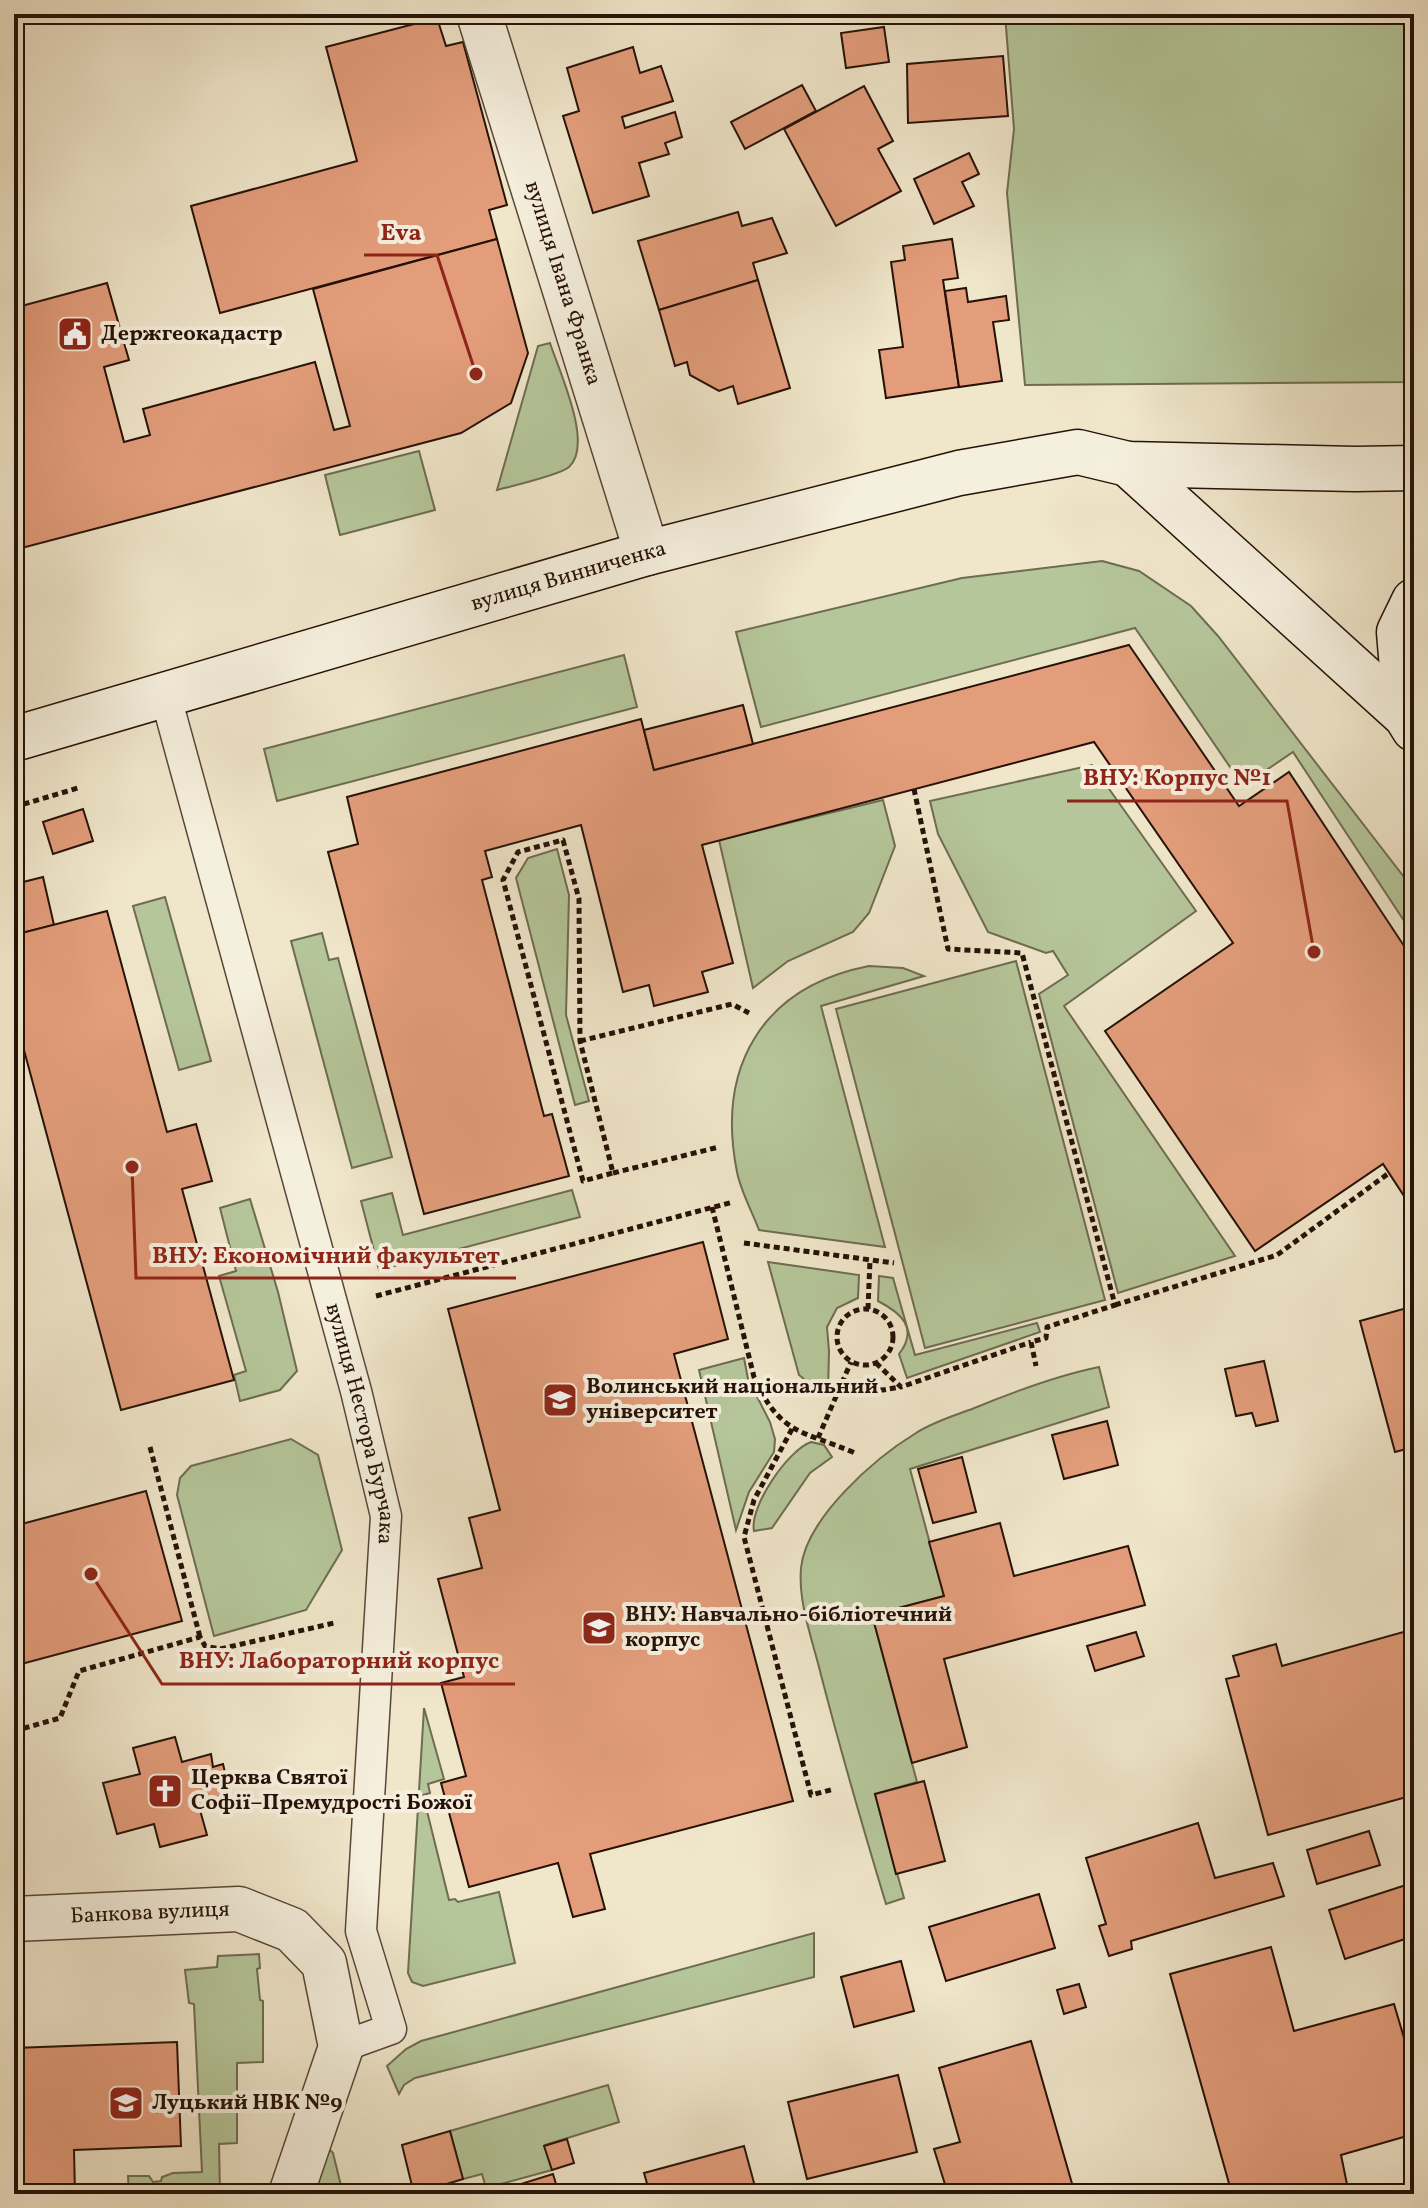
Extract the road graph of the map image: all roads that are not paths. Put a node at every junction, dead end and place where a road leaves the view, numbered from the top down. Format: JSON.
{"nodes":[{"id":1,"x":479,"y":14,"type":"edge"},
{"id":2,"x":1128,"y":464,"type":"junction"},
{"id":3,"x":1414,"y":468,"type":"edge"},
{"id":4,"x":647,"y":553,"type":"junction"},
{"id":5,"x":1414,"y":601,"type":"edge"},
{"id":6,"x":165,"y":694,"type":"junction"},
{"id":7,"x":1410,"y":722,"type":"edge"},
{"id":8,"x":14,"y":739,"type":"edge"},
{"id":9,"x":14,"y":1919,"type":"edge"},
{"id":10,"x":341,"y":2047,"type":"junction"},
{"id":11,"x":291,"y":2194,"type":"edge"}],
"edges":[{"from":1,"to":4,"type":"street","name":"вулиця Івана Франка"},
{"from":2,"to":3,"type":"street","name":"вулиця Винниченка"},
{"from":2,"to":4,"type":"street","name":"вулиця Винниченка"},
{"from":2,"to":7,"type":"street"},
{"from":4,"to":6,"type":"street","name":"вулиця Винниченка"},
{"from":5,"to":7,"type":"street"},
{"from":6,"to":8,"type":"street","name":"вулиця Винниченка"},
{"from":6,"to":10,"type":"lane","name":"вулиця Нестора Бурчака"},
{"from":9,"to":10,"type":"street","name":"Банкова вулиця"},
{"from":10,"to":11,"type":"street"}]}
